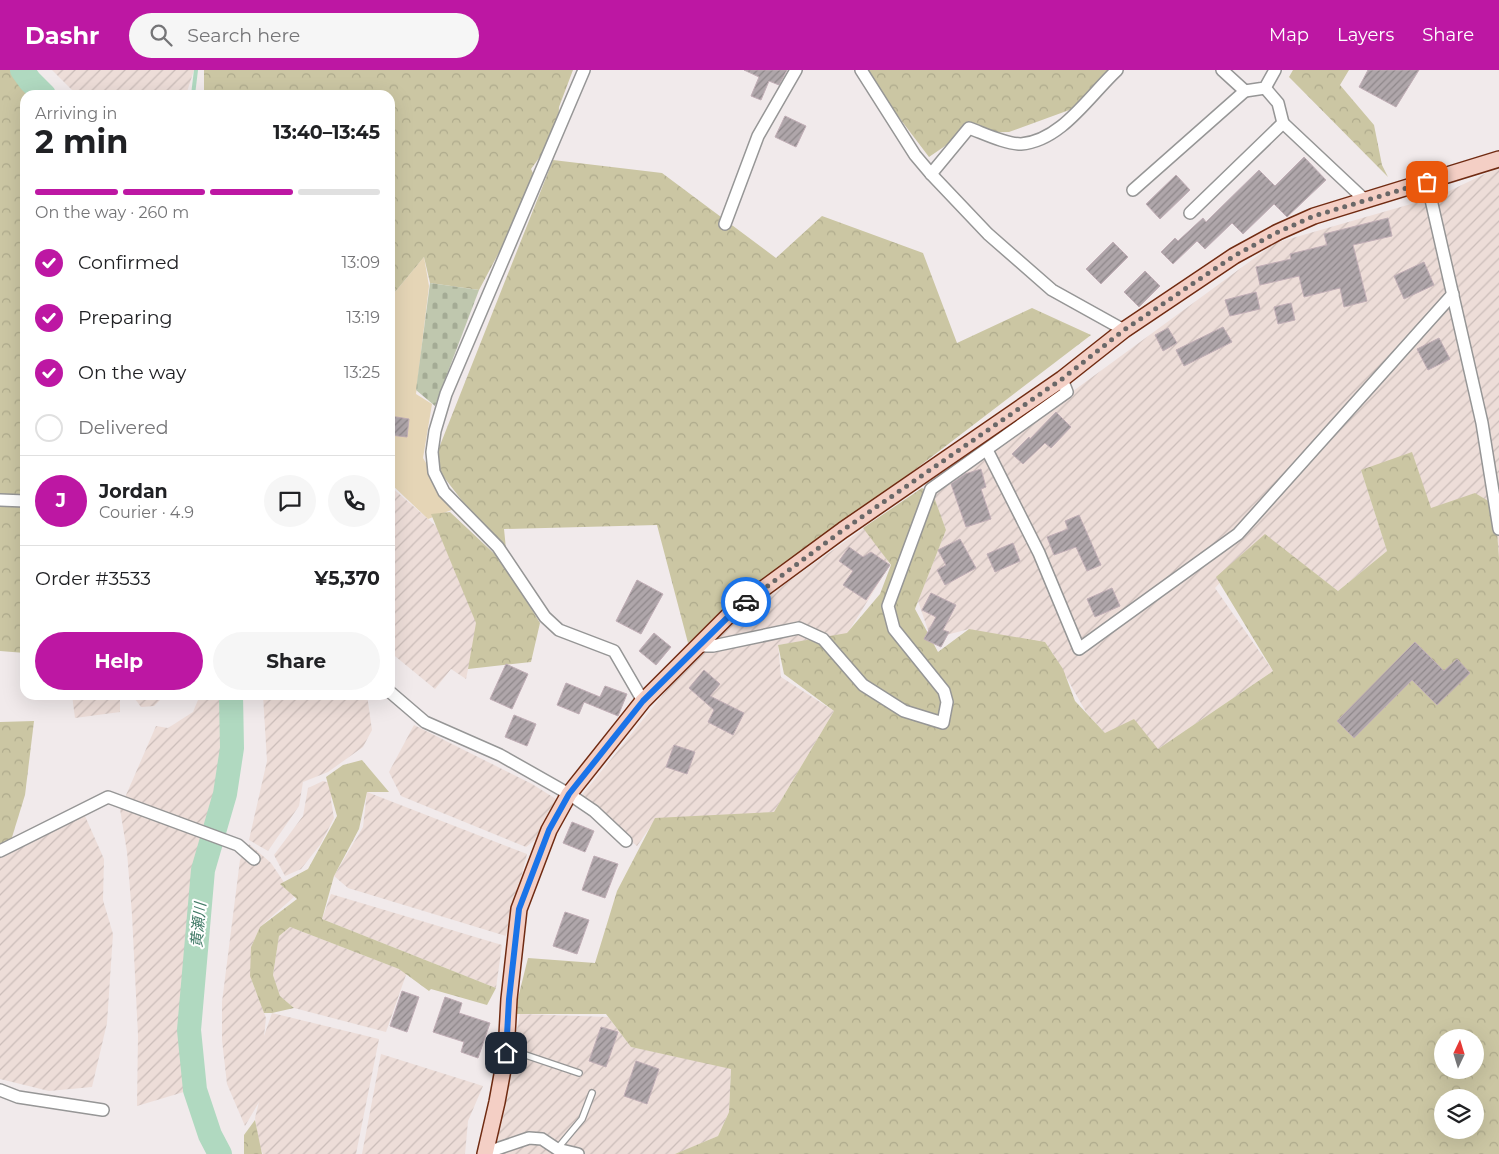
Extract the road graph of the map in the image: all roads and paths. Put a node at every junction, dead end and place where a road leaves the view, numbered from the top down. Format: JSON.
{"nodes":[{"id":1,"x":584,"y":70,"type":"edge"},
{"id":2,"x":796,"y":70,"type":"edge"},
{"id":3,"x":861,"y":70,"type":"edge"},
{"id":4,"x":1117,"y":70,"type":"edge"},
{"id":5,"x":1222,"y":70,"type":"edge"},
{"id":6,"x":1275,"y":70,"type":"edge"},
{"id":7,"x":1265,"y":88,"type":"junction"},
{"id":8,"x":1245,"y":90,"type":"junction"},
{"id":9,"x":1283,"y":124,"type":"junction"},
{"id":10,"x":1499,"y":159,"type":"edge"},
{"id":11,"x":930,"y":174,"type":"junction"},
{"id":12,"x":1427,"y":182,"type":"junction"},
{"id":13,"x":1133,"y":190,"type":"dead end"},
{"id":14,"x":1365,"y":200,"type":"junction"},
{"id":15,"x":1190,"y":212,"type":"dead end"},
{"id":16,"x":725,"y":224,"type":"dead end"},
{"id":17,"x":1453,"y":294,"type":"junction"},
{"id":18,"x":1124,"y":330,"type":"junction"},
{"id":19,"x":1062,"y":379,"type":"junction"},
{"id":20,"x":987,"y":450,"type":"junction"},
{"id":21,"x":0,"y":500,"type":"edge"},
{"id":22,"x":20,"y":501,"type":"edge"},
{"id":23,"x":1499,"y":529,"type":"edge"},
{"id":24,"x":698,"y":646,"type":"junction"},
{"id":25,"x":395,"y":696,"type":"edge"},
{"id":26,"x":643,"y":701,"type":"junction"},
{"id":27,"x":569,"y":794,"type":"junction"},
{"id":28,"x":626,"y":841,"type":"dead end"},
{"id":29,"x":0,"y":851,"type":"edge"},
{"id":30,"x":254,"y":859,"type":"dead end"},
{"id":31,"x":506,"y":1048,"type":"junction"},
{"id":32,"x":579,"y":1073,"type":"dead end"},
{"id":33,"x":0,"y":1090,"type":"edge"},
{"id":34,"x":592,"y":1093,"type":"dead end"},
{"id":35,"x":103,"y":1110,"type":"dead end"},
{"id":36,"x":557,"y":1149,"type":"junction"},
{"id":37,"x":491,"y":1153,"type":"edge"},
{"id":38,"x":578,"y":1154,"type":"edge"}],
"edges":[{"from":1,"to":26,"type":"street"},
{"from":2,"to":16,"type":"street"},
{"from":3,"to":11,"type":"street"},
{"from":4,"to":11,"type":"street"},
{"from":5,"to":8,"type":"street"},
{"from":6,"to":7,"type":"street"},
{"from":7,"to":8,"type":"street"},
{"from":7,"to":9,"type":"street"},
{"from":8,"to":13,"type":"street"},
{"from":9,"to":14,"type":"street"},
{"from":9,"to":15,"type":"street"},
{"from":10,"to":12,"type":"street"},
{"from":11,"to":18,"type":"street"},
{"from":12,"to":14,"type":"street"},
{"from":12,"to":17,"type":"street"},
{"from":14,"to":18,"type":"street"},
{"from":17,"to":20,"type":"street"},
{"from":17,"to":23,"type":"street"},
{"from":18,"to":19,"type":"street"},
{"from":19,"to":20,"type":"street"},
{"from":19,"to":24,"type":"street"},
{"from":20,"to":24,"type":"street"},
{"from":21,"to":22,"type":"street"},
{"from":24,"to":26,"type":"street"},
{"from":25,"to":27,"type":"street"},
{"from":26,"to":27,"type":"street"},
{"from":27,"to":28,"type":"street"},
{"from":27,"to":31,"type":"street"},
{"from":29,"to":30,"type":"street"},
{"from":31,"to":32,"type":"lane"},
{"from":31,"to":37,"type":"street"},
{"from":33,"to":35,"type":"street"},
{"from":34,"to":36,"type":"lane"},
{"from":36,"to":37,"type":"street"},
{"from":36,"to":38,"type":"street"}]}
